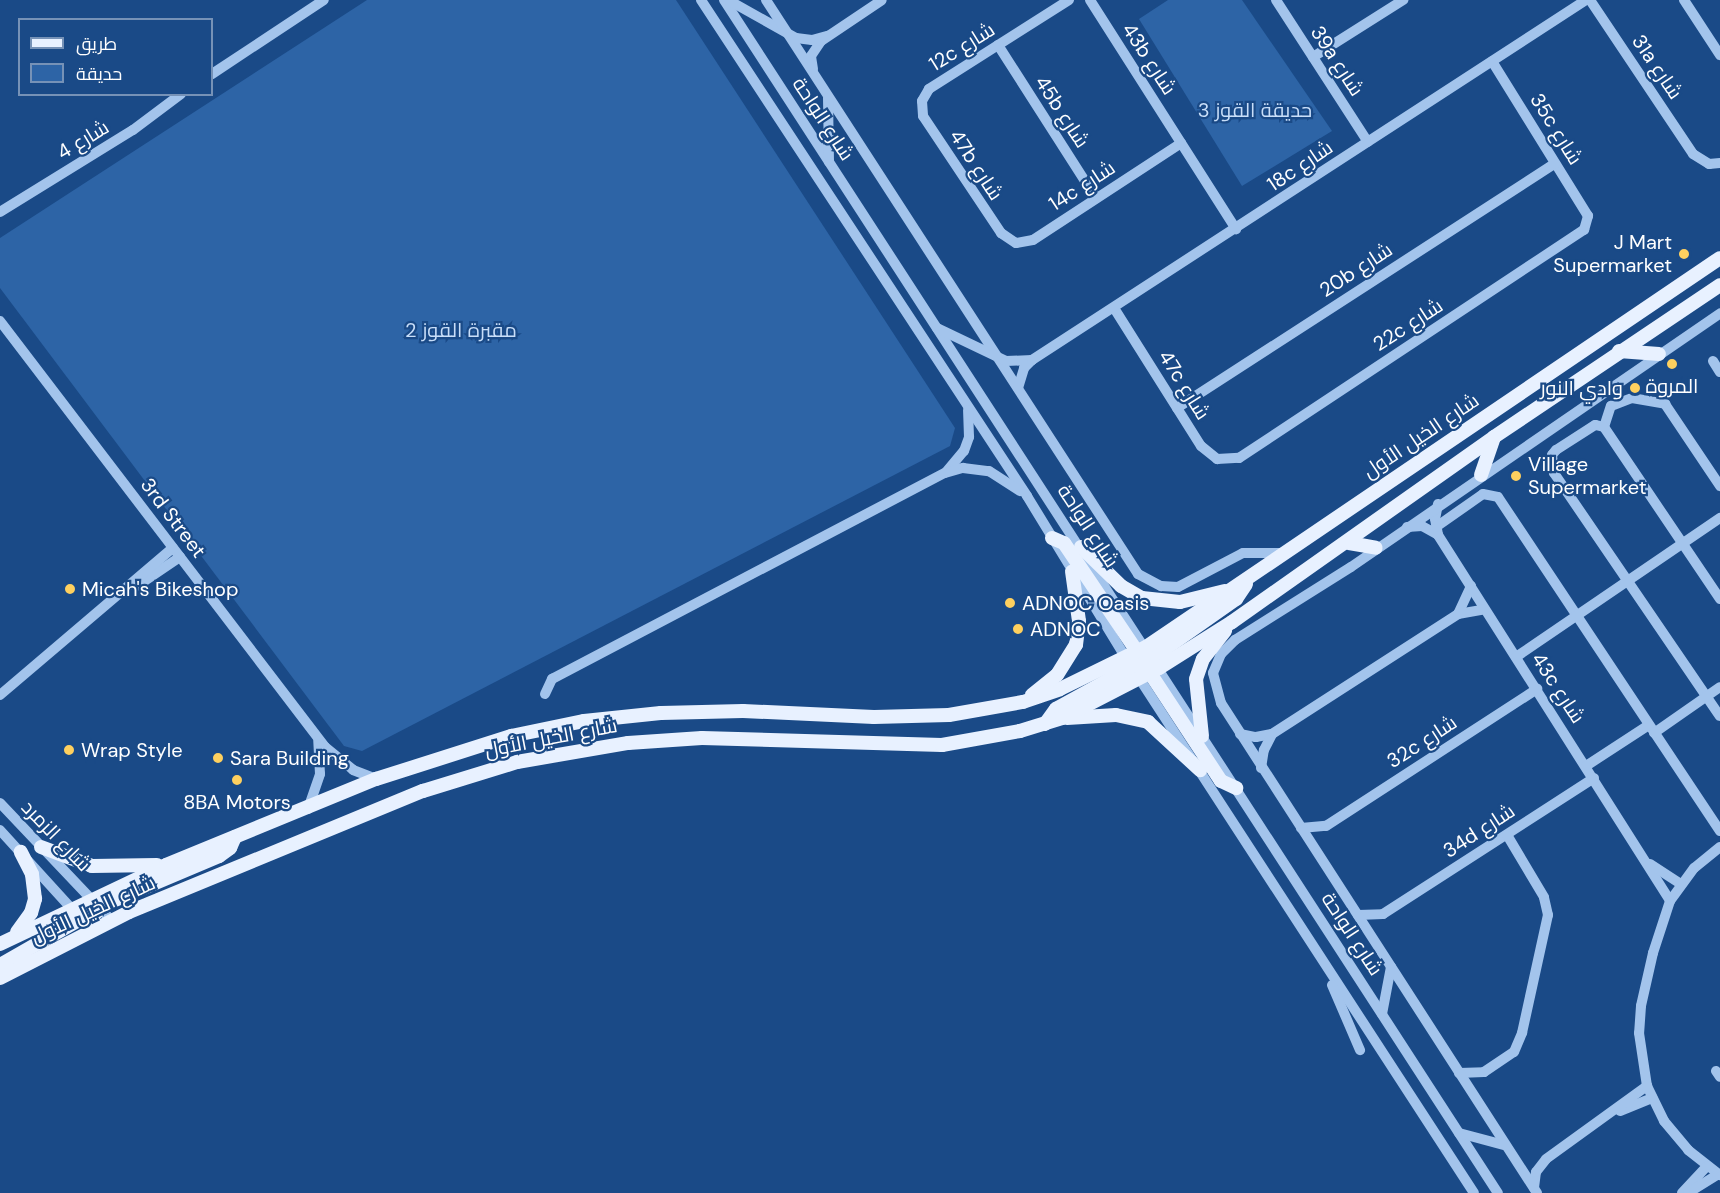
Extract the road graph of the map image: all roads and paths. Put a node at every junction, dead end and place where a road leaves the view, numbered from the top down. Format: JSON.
{"nodes":[{"id":1,"x":324,"y":0,"type":"edge"},
{"id":2,"x":701,"y":0,"type":"edge"},
{"id":3,"x":726,"y":0,"type":"edge"},
{"id":4,"x":766,"y":0,"type":"edge"},
{"id":5,"x":882,"y":0,"type":"edge"},
{"id":6,"x":1069,"y":0,"type":"edge"},
{"id":7,"x":1090,"y":0,"type":"edge"},
{"id":8,"x":1276,"y":0,"type":"edge"},
{"id":9,"x":1588,"y":0,"type":"edge"},
{"id":10,"x":1684,"y":0,"type":"edge"},
{"id":11,"x":1397,"y":2,"type":"edge"},
{"id":12,"x":789,"y":34,"type":"junction"},
{"id":13,"x":827,"y":36,"type":"junction"},
{"id":14,"x":998,"y":45,"type":"junction"},
{"id":15,"x":1720,"y":55,"type":"edge"},
{"id":16,"x":1312,"y":57,"type":"junction"},
{"id":17,"x":1492,"y":61,"type":"junction"},
{"id":18,"x":213,"y":73,"type":"edge"},
{"id":19,"x":814,"y":73,"type":"junction"},
{"id":20,"x":828,"y":95,"type":"junction"},
{"id":21,"x":178,"y":96,"type":"edge"},
{"id":22,"x":923,"y":116,"type":"joint"},
{"id":23,"x":1368,"y":142,"type":"junction"},
{"id":24,"x":1181,"y":143,"type":"junction"},
{"id":25,"x":830,"y":162,"type":"junction"},
{"id":26,"x":1556,"y":163,"type":"junction"},
{"id":27,"x":1720,"y":163,"type":"edge"},
{"id":28,"x":1096,"y":198,"type":"junction"},
{"id":29,"x":0,"y":212,"type":"edge"},
{"id":30,"x":1588,"y":216,"type":"joint"},
{"id":31,"x":1236,"y":229,"type":"junction"},
{"id":32,"x":1001,"y":233,"type":"joint"},
{"id":33,"x":1720,"y":258,"type":"edge"},
{"id":34,"x":1720,"y":285,"type":"edge"},
{"id":35,"x":1114,"y":308,"type":"junction"},
{"id":36,"x":1720,"y":313,"type":"edge"},
{"id":37,"x":0,"y":321,"type":"edge"},
{"id":38,"x":937,"y":328,"type":"junction"},
{"id":39,"x":1619,"y":351,"type":"junction"},
{"id":40,"x":1659,"y":354,"type":"junction"},
{"id":41,"x":1000,"y":359,"type":"junction"},
{"id":42,"x":1032,"y":360,"type":"junction"},
{"id":43,"x":1713,"y":361,"type":"dead end"},
{"id":44,"x":1720,"y":372,"type":"edge"},
{"id":45,"x":1018,"y":388,"type":"junction"},
{"id":46,"x":1177,"y":408,"type":"junction"},
{"id":47,"x":968,"y":410,"type":"junction"},
{"id":48,"x":1604,"y":427,"type":"junction"},
{"id":49,"x":1494,"y":437,"type":"junction"},
{"id":50,"x":1239,"y":458,"type":"joint"},
{"id":51,"x":945,"y":473,"type":"junction"},
{"id":52,"x":1481,"y":475,"type":"junction"},
{"id":53,"x":1720,"y":486,"type":"edge"},
{"id":54,"x":1027,"y":496,"type":"junction"},
{"id":55,"x":1438,"y":504,"type":"junction"},
{"id":56,"x":1720,"y":518,"type":"edge"},
{"id":57,"x":1404,"y":528,"type":"junction"},
{"id":58,"x":1437,"y":531,"type":"junction"},
{"id":59,"x":1052,"y":538,"type":"junction"},
{"id":60,"x":1349,"y":543,"type":"junction"},
{"id":61,"x":1683,"y":544,"type":"junction"},
{"id":62,"x":1081,"y":547,"type":"junction"},
{"id":63,"x":1376,"y":548,"type":"junction"},
{"id":64,"x":177,"y":553,"type":"junction"},
{"id":65,"x":1287,"y":553,"type":"junction"},
{"id":66,"x":1072,"y":571,"type":"junction"},
{"id":67,"x":1248,"y":579,"type":"junction"},
{"id":68,"x":1628,"y":581,"type":"junction"},
{"id":69,"x":1471,"y":586,"type":"junction"},
{"id":70,"x":1235,"y":588,"type":"junction"},
{"id":71,"x":1720,"y":599,"type":"edge"},
{"id":72,"x":1485,"y":609,"type":"junction"},
{"id":73,"x":1458,"y":614,"type":"junction"},
{"id":74,"x":1575,"y":616,"type":"junction"},
{"id":75,"x":1232,"y":622,"type":"junction"},
{"id":76,"x":1516,"y":657,"type":"junction"},
{"id":77,"x":1143,"y":663,"type":"junction"},
{"id":78,"x":1720,"y":687,"type":"edge"},
{"id":79,"x":1537,"y":689,"type":"junction"},
{"id":80,"x":545,"y":694,"type":"dead end"},
{"id":81,"x":0,"y":695,"type":"edge"},
{"id":82,"x":1707,"y":696,"type":"junction"},
{"id":83,"x":1023,"y":702,"type":"junction"},
{"id":84,"x":1720,"y":716,"type":"edge"},
{"id":85,"x":1062,"y":718,"type":"junction"},
{"id":86,"x":1045,"y":724,"type":"junction"},
{"id":87,"x":1651,"y":729,"type":"junction"},
{"id":88,"x":1240,"y":734,"type":"junction"},
{"id":89,"x":1272,"y":735,"type":"junction"},
{"id":90,"x":1202,"y":736,"type":"junction"},
{"id":91,"x":317,"y":738,"type":"junction"},
{"id":92,"x":1586,"y":766,"type":"junction"},
{"id":93,"x":1261,"y":768,"type":"junction"},
{"id":94,"x":1200,"y":770,"type":"junction"},
{"id":95,"x":1594,"y":778,"type":"junction"},
{"id":96,"x":376,"y":779,"type":"junction"},
{"id":97,"x":1236,"y":788,"type":"junction"},
{"id":98,"x":0,"y":803,"type":"edge"},
{"id":99,"x":308,"y":809,"type":"junction"},
{"id":100,"x":1326,"y":826,"type":"junction"},
{"id":101,"x":1301,"y":828,"type":"junction"},
{"id":102,"x":0,"y":830,"type":"edge"},
{"id":103,"x":1720,"y":831,"type":"edge"},
{"id":104,"x":1507,"y":835,"type":"junction"},
{"id":105,"x":235,"y":837,"type":"junction"},
{"id":106,"x":41,"y":847,"type":"junction"},
{"id":107,"x":1720,"y":847,"type":"edge"},
{"id":108,"x":1315,"y":850,"type":"junction"},
{"id":109,"x":21,"y":852,"type":"junction"},
{"id":110,"x":1647,"y":861,"type":"junction"},
{"id":111,"x":166,"y":865,"type":"junction"},
{"id":112,"x":1681,"y":885,"type":"junction"},
{"id":113,"x":1670,"y":901,"type":"junction"},
{"id":114,"x":95,"y":903,"type":"junction"},
{"id":115,"x":76,"y":914,"type":"junction"},
{"id":116,"x":1383,"y":914,"type":"junction"},
{"id":117,"x":1358,"y":915,"type":"junction"},
{"id":118,"x":112,"y":921,"type":"junction"},
{"id":119,"x":91,"y":930,"type":"junction"},
{"id":120,"x":15,"y":935,"type":"junction"},
{"id":121,"x":1372,"y":937,"type":"junction"},
{"id":122,"x":0,"y":944,"type":"edge"},
{"id":123,"x":1318,"y":955,"type":"junction"},
{"id":124,"x":0,"y":965,"type":"edge"},
{"id":125,"x":1391,"y":967,"type":"junction"},
{"id":126,"x":0,"y":978,"type":"edge"},
{"id":127,"x":1382,"y":1014,"type":"junction"},
{"id":128,"x":1360,"y":1050,"type":"dead end"},
{"id":129,"x":1459,"y":1072,"type":"junction"},
{"id":130,"x":1484,"y":1072,"type":"junction"},
{"id":131,"x":1647,"y":1086,"type":"junction"},
{"id":132,"x":1652,"y":1098,"type":"junction"},
{"id":133,"x":1477,"y":1101,"type":"junction"},
{"id":134,"x":1611,"y":1114,"type":"junction"},
{"id":135,"x":1458,"y":1133,"type":"junction"},
{"id":136,"x":1504,"y":1145,"type":"junction"},
{"id":137,"x":1546,"y":1159,"type":"junction"},
{"id":138,"x":1517,"y":1162,"type":"junction"},
{"id":139,"x":1707,"y":1166,"type":"junction"},
{"id":140,"x":1719,"y":1175,"type":"edge"},
{"id":141,"x":1535,"y":1191,"type":"edge"},
{"id":142,"x":1474,"y":1193,"type":"edge"},
{"id":143,"x":1498,"y":1193,"type":"edge"},
{"id":144,"x":1682,"y":1193,"type":"edge"},
{"id":145,"x":1688,"y":1193,"type":"edge"}],
"edges":[{"from":1,"to":18,"type":"street"},
{"from":2,"to":47,"type":"street","name":"شارع الواحة"},
{"from":3,"to":12,"type":"street"},
{"from":3,"to":25,"type":"street","name":"شارع الواحة"},
{"from":4,"to":12,"type":"street"},
{"from":5,"to":13,"type":"street"},
{"from":6,"to":14,"type":"street","name":"12c شارع"},
{"from":7,"to":24,"type":"street","name":"43b شارع"},
{"from":8,"to":16,"type":"street","name":"39a شارع"},
{"from":9,"to":17,"type":"street","name":"18c شارع"},
{"from":9,"to":27,"type":"street","name":"31a شارع"},
{"from":10,"to":15,"type":"street"},
{"from":11,"to":16,"type":"street"},
{"from":12,"to":13,"type":"street"},
{"from":12,"to":19,"type":"street"},
{"from":13,"to":19,"type":"street"},
{"from":14,"to":22,"type":"street","name":"12c شارع"},
{"from":14,"to":28,"type":"street","name":"45b شارع"},
{"from":16,"to":23,"type":"street","name":"39a شارع"},
{"from":17,"to":23,"type":"street","name":"18c شارع"},
{"from":17,"to":26,"type":"street","name":"35c شارع"},
{"from":19,"to":20,"type":"street"},
{"from":20,"to":25,"type":"street"},
{"from":20,"to":41,"type":"street"},
{"from":21,"to":29,"type":"street","name":"شارع 4"},
{"from":22,"to":32,"type":"street","name":"47b شارع"},
{"from":23,"to":31,"type":"street","name":"18c شارع"},
{"from":24,"to":28,"type":"street","name":"14c شارع"},
{"from":24,"to":31,"type":"street","name":"43b شارع"},
{"from":25,"to":38,"type":"street","name":"شارع الواحة"},
{"from":26,"to":30,"type":"street","name":"35c شارع"},
{"from":26,"to":46,"type":"street","name":"20b شارع"},
{"from":28,"to":32,"type":"street","name":"14c شارع"},
{"from":30,"to":50,"type":"street","name":"22c شارع"},
{"from":31,"to":35,"type":"street","name":"18c شارع"},
{"from":33,"to":65,"type":"main road","name":"شارع الخيل الأول"},
{"from":34,"to":39,"type":"main road","name":"شارع الخيل الأول"},
{"from":35,"to":42,"type":"street","name":"18c شارع"},
{"from":35,"to":46,"type":"street","name":"47c شارع"},
{"from":36,"to":40,"type":"street"},
{"from":37,"to":64,"type":"street","name":"3rd Street"},
{"from":38,"to":41,"type":"street"},
{"from":38,"to":62,"type":"street","name":"شارع الواحة"},
{"from":39,"to":40,"type":"main road"},
{"from":39,"to":49,"type":"main road","name":"شارع الخيل الأول"},
{"from":40,"to":52,"type":"street"},
{"from":41,"to":42,"type":"street"},
{"from":41,"to":45,"type":"street"},
{"from":42,"to":45,"type":"street"},
{"from":43,"to":44,"type":"street"},
{"from":45,"to":65,"type":"street"},
{"from":46,"to":50,"type":"street","name":"47c شارع"},
{"from":47,"to":51,"type":"street"},
{"from":47,"to":54,"type":"street","name":"شارع الواحة"},
{"from":48,"to":53,"type":"street"},
{"from":48,"to":61,"type":"street"},
{"from":48,"to":68,"type":"street"},
{"from":49,"to":52,"type":"main road"},
{"from":49,"to":60,"type":"main road","name":"شارع الخيل الأول"},
{"from":51,"to":54,"type":"street"},
{"from":51,"to":80,"type":"street"},
{"from":52,"to":55,"type":"street"},
{"from":54,"to":59,"type":"street","name":"شارع الواحة"},
{"from":55,"to":57,"type":"street"},
{"from":55,"to":58,"type":"street"},
{"from":56,"to":61,"type":"street"},
{"from":57,"to":58,"type":"street"},
{"from":57,"to":63,"type":"street"},
{"from":58,"to":69,"type":"street","name":"43c شارع"},
{"from":58,"to":74,"type":"street"},
{"from":59,"to":66,"type":"street","name":"شارع الواحة"},
{"from":59,"to":77,"type":"main road"},
{"from":60,"to":63,"type":"main road"},
{"from":60,"to":75,"type":"main road","name":"شارع الخيل الأول"},
{"from":61,"to":68,"type":"street"},
{"from":61,"to":71,"type":"street"},
{"from":62,"to":70,"type":"main road"},
{"from":62,"to":77,"type":"street","name":"شارع الواحة"},
{"from":63,"to":88,"type":"street"},
{"from":64,"to":81,"type":"street"},
{"from":64,"to":91,"type":"street","name":"3rd Street"},
{"from":65,"to":67,"type":"main road","name":"شارع الخيل الأول"},
{"from":66,"to":77,"type":"street","name":"شارع الواحة"},
{"from":66,"to":83,"type":"main road"},
{"from":67,"to":70,"type":"main road","name":"شارع الخيل الأول"},
{"from":67,"to":77,"type":"main road"},
{"from":68,"to":74,"type":"street"},
{"from":68,"to":82,"type":"street"},
{"from":69,"to":72,"type":"street","name":"43c شارع"},
{"from":69,"to":73,"type":"street"},
{"from":70,"to":77,"type":"main road","name":"شارع الخيل الأول"},
{"from":72,"to":73,"type":"street"},
{"from":72,"to":76,"type":"street","name":"43c شارع"},
{"from":73,"to":89,"type":"street"},
{"from":74,"to":76,"type":"street"},
{"from":74,"to":87,"type":"street"},
{"from":75,"to":77,"type":"main road","name":"شارع الخيل الأول"},
{"from":75,"to":90,"type":"main road"},
{"from":76,"to":79,"type":"street","name":"43c شارع"},
{"from":77,"to":83,"type":"main road","name":"شارع الخيل الأول"},
{"from":77,"to":85,"type":"main road","name":"شارع الخيل الأول"},
{"from":77,"to":86,"type":"main road"},
{"from":77,"to":90,"type":"street","name":"شارع الواحة"},
{"from":77,"to":94,"type":"street","name":"شارع الواحة"},
{"from":77,"to":97,"type":"main road"},
{"from":78,"to":82,"type":"street"},
{"from":79,"to":92,"type":"street","name":"43c شارع"},
{"from":79,"to":100,"type":"street","name":"32c شارع"},
{"from":82,"to":84,"type":"street"},
{"from":82,"to":87,"type":"street"},
{"from":83,"to":96,"type":"main road","name":"شارع الخيل الأول"},
{"from":85,"to":86,"type":"main road","name":"شارع الخيل الأول"},
{"from":85,"to":94,"type":"main road"},
{"from":86,"to":118,"type":"main road","name":"شارع الخيل الأول"},
{"from":87,"to":92,"type":"street"},
{"from":87,"to":103,"type":"street"},
{"from":88,"to":89,"type":"street"},
{"from":88,"to":93,"type":"street"},
{"from":89,"to":93,"type":"street"},
{"from":90,"to":97,"type":"street","name":"شارع الواحة"},
{"from":91,"to":96,"type":"street","name":"3rd Street"},
{"from":91,"to":99,"type":"street"},
{"from":92,"to":95,"type":"street","name":"43c شارع"},
{"from":93,"to":101,"type":"street"},
{"from":94,"to":123,"type":"street","name":"شارع الواحة"},
{"from":95,"to":104,"type":"street","name":"34d شارع"},
{"from":95,"to":110,"type":"street","name":"43c شارع"},
{"from":96,"to":99,"type":"main road","name":"شارع الخيل الأول"},
{"from":97,"to":127,"type":"street","name":"شارع الواحة"},
{"from":98,"to":106,"type":"street","name":"شارع الزمرد"},
{"from":99,"to":105,"type":"main road","name":"شارع الخيل الأول"},
{"from":100,"to":101,"type":"street","name":"32c شارع"},
{"from":100,"to":108,"type":"street"},
{"from":101,"to":108,"type":"street"},
{"from":102,"to":109,"type":"street","name":"شارع الزمرد"},
{"from":104,"to":116,"type":"street","name":"34d شارع"},
{"from":104,"to":130,"type":"street"},
{"from":105,"to":111,"type":"main road","name":"شارع الخيل الأول"},
{"from":105,"to":114,"type":"main road"},
{"from":106,"to":111,"type":"main road"},
{"from":106,"to":114,"type":"street","name":"شارع الزمرد"},
{"from":107,"to":112,"type":"street"},
{"from":108,"to":117,"type":"street"},
{"from":109,"to":115,"type":"street","name":"شارع الزمرد"},
{"from":109,"to":120,"type":"main road"},
{"from":110,"to":112,"type":"street","name":"43c شارع"},
{"from":110,"to":113,"type":"street","name":"43c شارع"},
{"from":111,"to":114,"type":"main road","name":"شارع الخيل الأول"},
{"from":112,"to":113,"type":"street"},
{"from":113,"to":131,"type":"street"},
{"from":114,"to":115,"type":"main road","name":"شارع الخيل الأول"},
{"from":114,"to":118,"type":"street","name":"شارع الزمرد"},
{"from":114,"to":119,"type":"main road"},
{"from":115,"to":119,"type":"street","name":"شارع الزمرد"},
{"from":115,"to":120,"type":"main road","name":"شارع الخيل الأول"},
{"from":115,"to":124,"type":"main road"},
{"from":116,"to":117,"type":"street"},
{"from":116,"to":121,"type":"street"},
{"from":117,"to":121,"type":"street"},
{"from":118,"to":119,"type":"main road","name":"شارع الخيل الأول"},
{"from":119,"to":126,"type":"main road","name":"شارع الخيل الأول"},
{"from":120,"to":122,"type":"main road","name":"شارع الخيل الأول"},
{"from":121,"to":125,"type":"street"},
{"from":123,"to":128,"type":"street"},
{"from":123,"to":142,"type":"street","name":"شارع الواحة"},
{"from":125,"to":127,"type":"street"},
{"from":125,"to":129,"type":"street"},
{"from":127,"to":135,"type":"street","name":"شارع الواحة"},
{"from":129,"to":130,"type":"street"},
{"from":129,"to":133,"type":"street"},
{"from":130,"to":133,"type":"street"},
{"from":131,"to":132,"type":"street"},
{"from":131,"to":134,"type":"street"},
{"from":132,"to":134,"type":"street"},
{"from":132,"to":139,"type":"street"},
{"from":133,"to":136,"type":"street"},
{"from":134,"to":137,"type":"street"},
{"from":135,"to":136,"type":"street"},
{"from":135,"to":143,"type":"street","name":"شارع الواحة"},
{"from":136,"to":138,"type":"street"},
{"from":137,"to":138,"type":"street"},
{"from":137,"to":141,"type":"street"},
{"from":138,"to":141,"type":"street"},
{"from":139,"to":140,"type":"street"},
{"from":139,"to":144,"type":"street"},
{"from":140,"to":145,"type":"street"}]}
